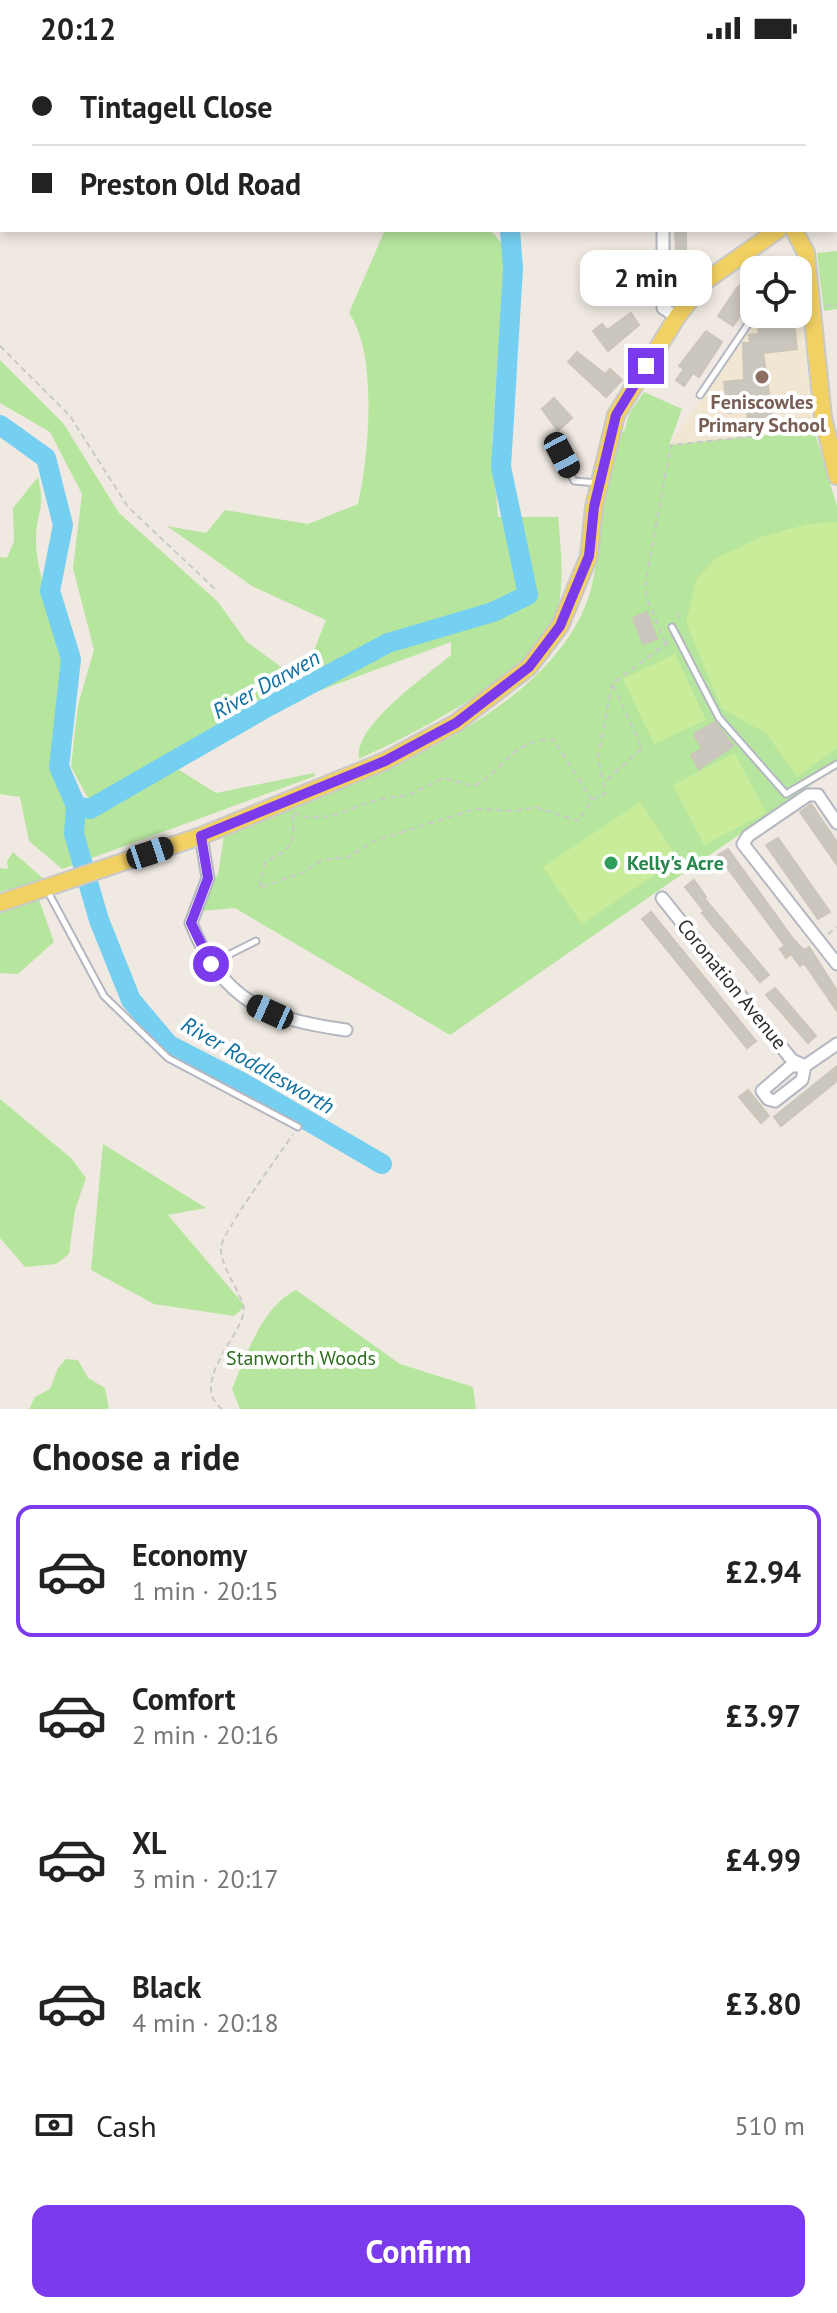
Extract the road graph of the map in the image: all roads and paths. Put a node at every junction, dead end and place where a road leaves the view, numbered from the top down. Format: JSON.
{"nodes":[{"id":1,"x":663,"y":232,"type":"edge"},
{"id":2,"x":775,"y":232,"type":"edge"},
{"id":3,"x":795,"y":232,"type":"edge"},
{"id":4,"x":806,"y":256,"type":"edge"},
{"id":5,"x":677,"y":317,"type":"junction"},
{"id":6,"x":745,"y":328,"type":"edge"},
{"id":7,"x":810,"y":328,"type":"edge"},
{"id":8,"x":0,"y":346,"type":"edge"},
{"id":9,"x":700,"y":395,"type":"dead end"},
{"id":10,"x":825,"y":428,"type":"junction"},
{"id":11,"x":554,"y":441,"type":"dead end"},
{"id":12,"x":837,"y":476,"type":"edge"},
{"id":13,"x":599,"y":483,"type":"junction"},
{"id":14,"x":215,"y":589,"type":"dead end"},
{"id":15,"x":672,"y":627,"type":"dead end"},
{"id":16,"x":675,"y":637,"type":"junction"},
{"id":17,"x":665,"y":644,"type":"junction"},
{"id":18,"x":612,"y":684,"type":"junction"},
{"id":19,"x":837,"y":764,"type":"edge"},
{"id":20,"x":606,"y":781,"type":"junction"},
{"id":21,"x":592,"y":800,"type":"junction"},
{"id":22,"x":837,"y":823,"type":"edge"},
{"id":23,"x":201,"y":836,"type":"junction"},
{"id":24,"x":46,"y":888,"type":"junction"},
{"id":25,"x":662,"y":898,"type":"dead end"},
{"id":26,"x":0,"y":903,"type":"edge"},
{"id":27,"x":256,"y":941,"type":"dead end"},
{"id":28,"x":211,"y":964,"type":"junction"},
{"id":29,"x":837,"y":964,"type":"edge"},
{"id":30,"x":346,"y":1030,"type":"dead end"},
{"id":31,"x":837,"y":1044,"type":"edge"},
{"id":32,"x":298,"y":1127,"type":"joint"},
{"id":33,"x":222,"y":1409,"type":"edge"}],
"edges":[{"from":1,"to":5,"type":"street"},
{"from":2,"to":5,"type":"main road"},
{"from":3,"to":4,"type":"main road"},
{"from":5,"to":13,"type":"main road"},
{"from":6,"to":9,"type":"lane"},
{"from":7,"to":10,"type":"main road"},
{"from":8,"to":14,"type":"path"},
{"from":10,"to":12,"type":"main road"},
{"from":10,"to":17,"type":"path"},
{"from":11,"to":13,"type":"lane"},
{"from":13,"to":23,"type":"main road"},
{"from":15,"to":16,"type":"lane"},
{"from":16,"to":17,"type":"path"},
{"from":16,"to":19,"type":"lane"},
{"from":17,"to":18,"type":"path"},
{"from":18,"to":20,"type":"path"},
{"from":18,"to":20,"type":"path"},
{"from":20,"to":21,"type":"path"},
{"from":21,"to":21,"type":"path"},
{"from":22,"to":29,"type":"street"},
{"from":23,"to":24,"type":"main road"},
{"from":23,"to":28,"type":"street"},
{"from":24,"to":26,"type":"main road"},
{"from":24,"to":32,"type":"lane"},
{"from":25,"to":31,"type":"street","name":"Coronation Avenue"},
{"from":27,"to":28,"type":"lane"},
{"from":28,"to":30,"type":"street"},
{"from":32,"to":33,"type":"path"}]}
